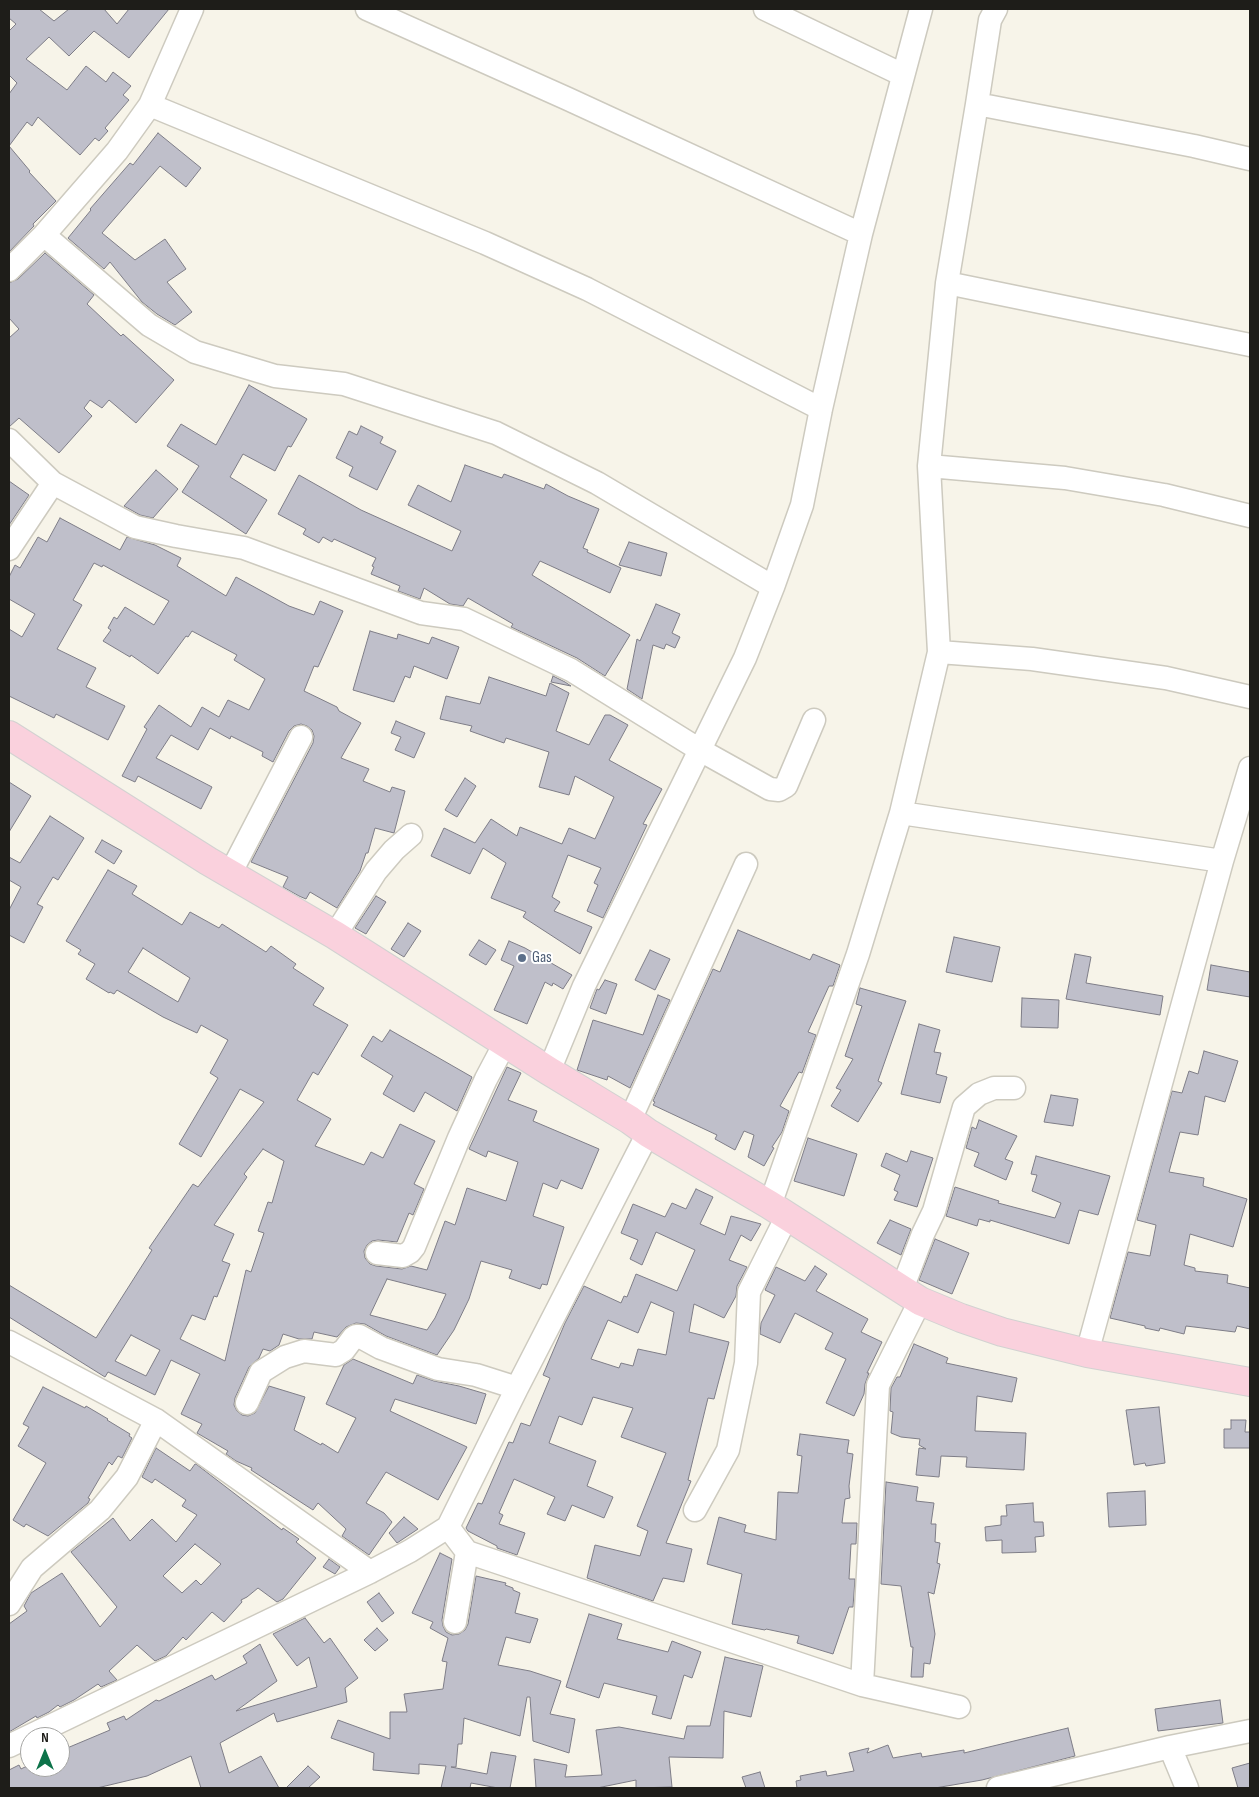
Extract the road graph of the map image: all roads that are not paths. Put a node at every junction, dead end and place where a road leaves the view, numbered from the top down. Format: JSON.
{"nodes":[{"id":1,"x":192,"y":9,"type":"edge"},
{"id":2,"x":367,"y":9,"type":"edge"},
{"id":3,"x":765,"y":9,"type":"edge"},
{"id":4,"x":921,"y":9,"type":"edge"},
{"id":5,"x":996,"y":9,"type":"edge"},
{"id":6,"x":903,"y":75,"type":"junction"},
{"id":7,"x":977,"y":104,"type":"junction"},
{"id":8,"x":150,"y":105,"type":"junction"},
{"id":9,"x":1250,"y":159,"type":"edge"},
{"id":10,"x":861,"y":234,"type":"junction"},
{"id":11,"x":44,"y":235,"type":"junction"},
{"id":12,"x":9,"y":270,"type":"edge"},
{"id":13,"x":947,"y":283,"type":"junction"},
{"id":14,"x":1250,"y":345,"type":"edge"},
{"id":15,"x":821,"y":408,"type":"junction"},
{"id":16,"x":9,"y":440,"type":"edge"},
{"id":17,"x":929,"y":466,"type":"junction"},
{"id":18,"x":52,"y":483,"type":"junction"},
{"id":19,"x":1250,"y":516,"type":"edge"},
{"id":20,"x":9,"y":549,"type":"edge"},
{"id":21,"x":773,"y":587,"type":"junction"},
{"id":22,"x":939,"y":652,"type":"junction"},
{"id":23,"x":1250,"y":697,"type":"edge"},
{"id":24,"x":814,"y":720,"type":"dead end"},
{"id":25,"x":9,"y":735,"type":"edge"},
{"id":26,"x":301,"y":737,"type":"dead end"},
{"id":27,"x":700,"y":750,"type":"junction"},
{"id":28,"x":1250,"y":768,"type":"edge"},
{"id":29,"x":901,"y":813,"type":"junction"},
{"id":30,"x":411,"y":834,"type":"dead end"},
{"id":31,"x":1222,"y":862,"type":"junction"},
{"id":32,"x":746,"y":864,"type":"dead end"},
{"id":33,"x":230,"y":874,"type":"junction"},
{"id":34,"x":336,"y":935,"type":"junction"},
{"id":35,"x":505,"y":1043,"type":"junction"},
{"id":36,"x":549,"y":1071,"type":"junction"},
{"id":37,"x":1014,"y":1088,"type":"dead end"},
{"id":38,"x":639,"y":1127,"type":"junction"},
{"id":39,"x":778,"y":1211,"type":"junction"},
{"id":40,"x":377,"y":1253,"type":"dead end"},
{"id":41,"x":911,"y":1295,"type":"junction"},
{"id":42,"x":9,"y":1342,"type":"edge"},
{"id":43,"x":1087,"y":1353,"type":"junction"},
{"id":44,"x":1250,"y":1382,"type":"edge"},
{"id":45,"x":517,"y":1388,"type":"junction"},
{"id":46,"x":247,"y":1403,"type":"dead end"},
{"id":47,"x":156,"y":1420,"type":"junction"},
{"id":48,"x":695,"y":1510,"type":"dead end"},
{"id":49,"x":448,"y":1527,"type":"junction"},
{"id":50,"x":467,"y":1552,"type":"junction"},
{"id":51,"x":370,"y":1572,"type":"junction"},
{"id":52,"x":9,"y":1604,"type":"edge"},
{"id":53,"x":455,"y":1622,"type":"dead end"},
{"id":54,"x":862,"y":1685,"type":"junction"},
{"id":55,"x":959,"y":1708,"type":"dead end"},
{"id":56,"x":1250,"y":1731,"type":"edge"},
{"id":57,"x":9,"y":1746,"type":"edge"},
{"id":58,"x":1170,"y":1747,"type":"junction"},
{"id":59,"x":998,"y":1788,"type":"edge"},
{"id":60,"x":1187,"y":1788,"type":"edge"}],
"edges":[{"from":1,"to":8,"type":"street"},
{"from":2,"to":10,"type":"street"},
{"from":3,"to":6,"type":"street"},
{"from":4,"to":6,"type":"street"},
{"from":5,"to":7,"type":"street"},
{"from":6,"to":10,"type":"street"},
{"from":7,"to":9,"type":"street"},
{"from":7,"to":13,"type":"street"},
{"from":8,"to":11,"type":"street"},
{"from":8,"to":15,"type":"street"},
{"from":10,"to":15,"type":"street"},
{"from":11,"to":12,"type":"street"},
{"from":11,"to":21,"type":"street"},
{"from":13,"to":14,"type":"street"},
{"from":13,"to":17,"type":"street"},
{"from":15,"to":21,"type":"street"},
{"from":16,"to":18,"type":"street"},
{"from":17,"to":19,"type":"street"},
{"from":17,"to":22,"type":"street"},
{"from":18,"to":20,"type":"street"},
{"from":18,"to":27,"type":"street"},
{"from":21,"to":27,"type":"street"},
{"from":22,"to":23,"type":"street"},
{"from":22,"to":29,"type":"street"},
{"from":24,"to":27,"type":"street"},
{"from":25,"to":33,"type":"main road"},
{"from":26,"to":33,"type":"street"},
{"from":27,"to":36,"type":"street"},
{"from":28,"to":31,"type":"street"},
{"from":29,"to":31,"type":"street"},
{"from":29,"to":39,"type":"street"},
{"from":30,"to":34,"type":"street"},
{"from":31,"to":43,"type":"street"},
{"from":32,"to":38,"type":"street"},
{"from":33,"to":34,"type":"main road"},
{"from":34,"to":35,"type":"main road"},
{"from":35,"to":36,"type":"main road"},
{"from":35,"to":40,"type":"street"},
{"from":36,"to":38,"type":"main road"},
{"from":37,"to":41,"type":"street"},
{"from":38,"to":39,"type":"main road"},
{"from":38,"to":45,"type":"street"},
{"from":39,"to":41,"type":"main road"},
{"from":39,"to":48,"type":"street"},
{"from":41,"to":43,"type":"main road"},
{"from":41,"to":54,"type":"street"},
{"from":42,"to":47,"type":"street"},
{"from":43,"to":44,"type":"main road"},
{"from":45,"to":46,"type":"street"},
{"from":45,"to":49,"type":"street"},
{"from":47,"to":51,"type":"street"},
{"from":47,"to":52,"type":"street"},
{"from":49,"to":50,"type":"street"},
{"from":49,"to":51,"type":"street"},
{"from":50,"to":53,"type":"street"},
{"from":50,"to":54,"type":"street"},
{"from":51,"to":57,"type":"street"},
{"from":54,"to":55,"type":"street"},
{"from":56,"to":58,"type":"street"},
{"from":58,"to":59,"type":"street"},
{"from":58,"to":60,"type":"street"}]}
